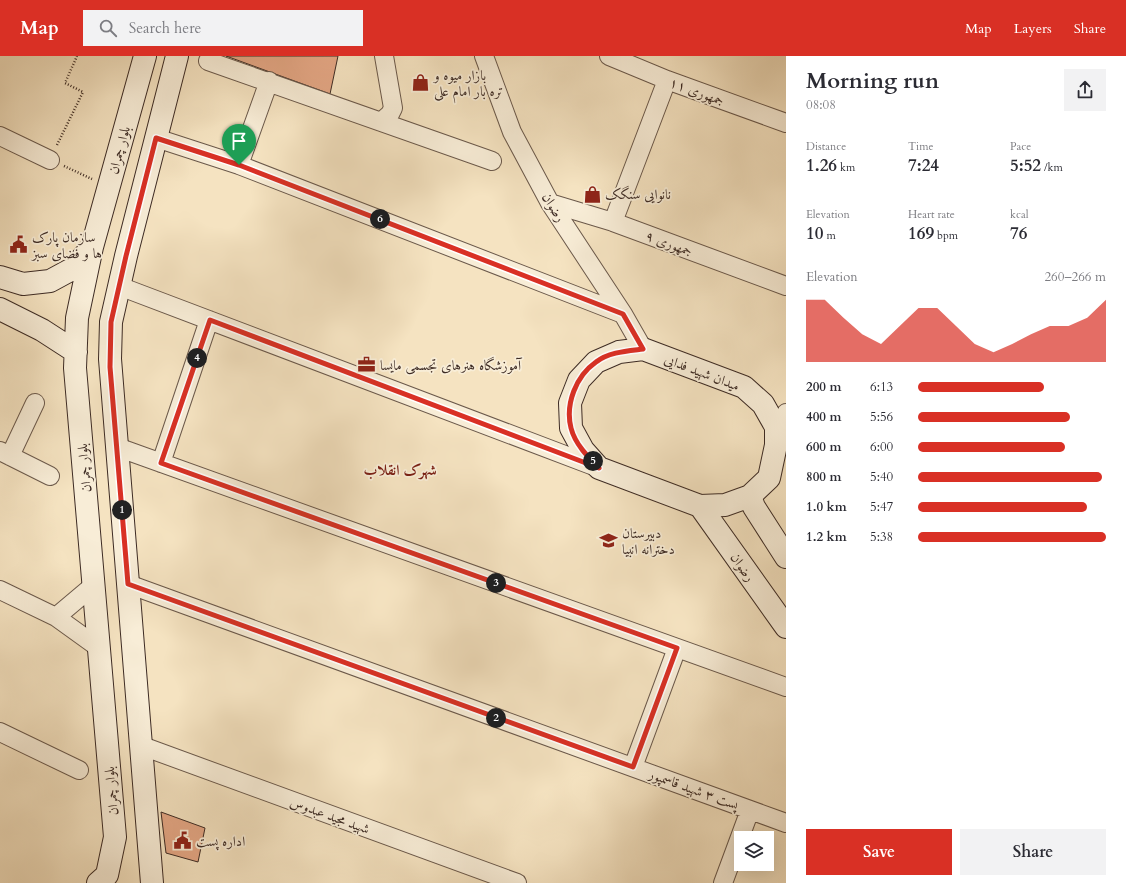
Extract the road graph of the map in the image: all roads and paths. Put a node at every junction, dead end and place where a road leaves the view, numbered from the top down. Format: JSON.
{"nodes":[{"id":1,"x":77,"y":56,"type":"edge"},
{"id":2,"x":145,"y":56,"type":"edge"},
{"id":3,"x":177,"y":56,"type":"edge"},
{"id":4,"x":384,"y":56,"type":"edge"},
{"id":5,"x":484,"y":56,"type":"edge"},
{"id":6,"x":609,"y":56,"type":"edge"},
{"id":7,"x":208,"y":61,"type":"dead end"},
{"id":8,"x":667,"y":80,"type":"junction"},
{"id":9,"x":269,"y":82,"type":"junction"},
{"id":10,"x":381,"y":122,"type":"junction"},
{"id":11,"x":786,"y":123,"type":"edge"},
{"id":12,"x":0,"y":136,"type":"edge"},
{"id":13,"x":156,"y":138,"type":"junction"},
{"id":14,"x":50,"y":160,"type":"junction"},
{"id":15,"x":492,"y":161,"type":"dead end"},
{"id":16,"x":239,"y":165,"type":"junction"},
{"id":17,"x":108,"y":187,"type":"junction"},
{"id":18,"x":550,"y":203,"type":"junction"},
{"id":19,"x":613,"y":222,"type":"junction"},
{"id":20,"x":92,"y":247,"type":"junction"},
{"id":21,"x":0,"y":277,"type":"edge"},
{"id":22,"x":119,"y":286,"type":"junction"},
{"id":23,"x":786,"y":286,"type":"edge"},
{"id":24,"x":0,"y":309,"type":"edge"},
{"id":25,"x":623,"y":314,"type":"junction"},
{"id":26,"x":210,"y":320,"type":"junction"},
{"id":27,"x":643,"y":349,"type":"junction"},
{"id":28,"x":76,"y":352,"type":"junction"},
{"id":29,"x":35,"y":404,"type":"dead end"},
{"id":30,"x":786,"y":413,"type":"edge"},
{"id":31,"x":117,"y":446,"type":"junction"},
{"id":32,"x":781,"y":447,"type":"edge"},
{"id":33,"x":5,"y":454,"type":"edge"},
{"id":34,"x":161,"y":463,"type":"junction"},
{"id":35,"x":599,"y":468,"type":"junction"},
{"id":36,"x":50,"y":476,"type":"dead end"},
{"id":37,"x":777,"y":477,"type":"edge"},
{"id":38,"x":750,"y":496,"type":"junction"},
{"id":39,"x":700,"y":506,"type":"junction"},
{"id":40,"x":786,"y":557,"type":"edge"},
{"id":41,"x":128,"y":584,"type":"junction"},
{"id":42,"x":94,"y":585,"type":"junction"},
{"id":43,"x":0,"y":590,"type":"edge"},
{"id":44,"x":56,"y":618,"type":"junction"},
{"id":45,"x":786,"y":627,"type":"edge"},
{"id":46,"x":99,"y":648,"type":"junction"},
{"id":47,"x":677,"y":648,"type":"junction"},
{"id":48,"x":786,"y":687,"type":"edge"},
{"id":49,"x":0,"y":732,"type":"edge"},
{"id":50,"x":142,"y":746,"type":"junction"},
{"id":51,"x":633,"y":767,"type":"junction"},
{"id":52,"x":79,"y":770,"type":"dead end"},
{"id":53,"x":750,"y":810,"type":"junction"},
{"id":54,"x":786,"y":823,"type":"edge"},
{"id":55,"x":106,"y":880,"type":"edge"},
{"id":56,"x":153,"y":881,"type":"edge"},
{"id":57,"x":517,"y":883,"type":"edge"},
{"id":58,"x":723,"y":883,"type":"edge"}],
"edges":[{"from":1,"to":14,"type":"path"},
{"from":2,"to":17,"type":"main road","name":"بلوار چمران"},
{"from":3,"to":13,"type":"main road"},
{"from":4,"to":10,"type":"street"},
{"from":5,"to":18,"type":"street","name":"رضوان"},
{"from":6,"to":8,"type":"street","name":"جمهوری ۱۱"},
{"from":7,"to":9,"type":"street"},
{"from":8,"to":11,"type":"street","name":"جمهوری ۱۱"},
{"from":8,"to":19,"type":"street"},
{"from":9,"to":10,"type":"street"},
{"from":9,"to":16,"type":"street"},
{"from":10,"to":15,"type":"street"},
{"from":12,"to":14,"type":"street"},
{"from":13,"to":16,"type":"street"},
{"from":13,"to":22,"type":"main road"},
{"from":14,"to":17,"type":"path"},
{"from":16,"to":25,"type":"street"},
{"from":17,"to":20,"type":"main road","name":"بلوار چمران"},
{"from":18,"to":19,"type":"street","name":"جمهوری ۹"},
{"from":18,"to":25,"type":"street","name":"رضوان"},
{"from":19,"to":23,"type":"street","name":"جمهوری ۹"},
{"from":20,"to":21,"type":"main road"},
{"from":20,"to":28,"type":"main road","name":"بلوار چمران"},
{"from":22,"to":26,"type":"street"},
{"from":22,"to":31,"type":"main road"},
{"from":24,"to":28,"type":"main road"},
{"from":25,"to":27,"type":"street","name":"رضوان"},
{"from":26,"to":34,"type":"street"},
{"from":26,"to":35,"type":"street"},
{"from":27,"to":32,"type":"main road","name":"میدان شهید فدایی"},
{"from":27,"to":35,"type":"main road","name":"میدان شهید فدایی"},
{"from":28,"to":42,"type":"main road","name":"بلوار چمران"},
{"from":29,"to":33,"type":"street"},
{"from":30,"to":32,"type":"street"},
{"from":31,"to":34,"type":"street"},
{"from":31,"to":41,"type":"main road"},
{"from":32,"to":37,"type":"main road","name":"میدان شهید فدایی"},
{"from":33,"to":36,"type":"street"},
{"from":34,"to":47,"type":"street"},
{"from":35,"to":39,"type":"main road","name":"میدان شهید فدایی"},
{"from":37,"to":38,"type":"main road","name":"میدان شهید فدایی"},
{"from":38,"to":39,"type":"main road","name":"میدان شهید فدایی"},
{"from":38,"to":40,"type":"main road"},
{"from":39,"to":45,"type":"main road","name":"رضوان"},
{"from":41,"to":50,"type":"main road"},
{"from":41,"to":51,"type":"street","name":"پست ۳ شهید قاسمپور"},
{"from":42,"to":44,"type":"street"},
{"from":42,"to":46,"type":"main road","name":"بلوار چمران"},
{"from":43,"to":44,"type":"street"},
{"from":44,"to":46,"type":"street"},
{"from":46,"to":55,"type":"main road","name":"بلوار چمران"},
{"from":47,"to":48,"type":"street"},
{"from":47,"to":51,"type":"street"},
{"from":49,"to":52,"type":"street"},
{"from":50,"to":56,"type":"main road"},
{"from":50,"to":57,"type":"street","name":"شهید مجید عبدوس"},
{"from":51,"to":53,"type":"street","name":"پست ۳ شهید قاسمپور"},
{"from":53,"to":54,"type":"street","name":"پست ۳ شهید قاسمپور"},
{"from":53,"to":58,"type":"street"}]}
